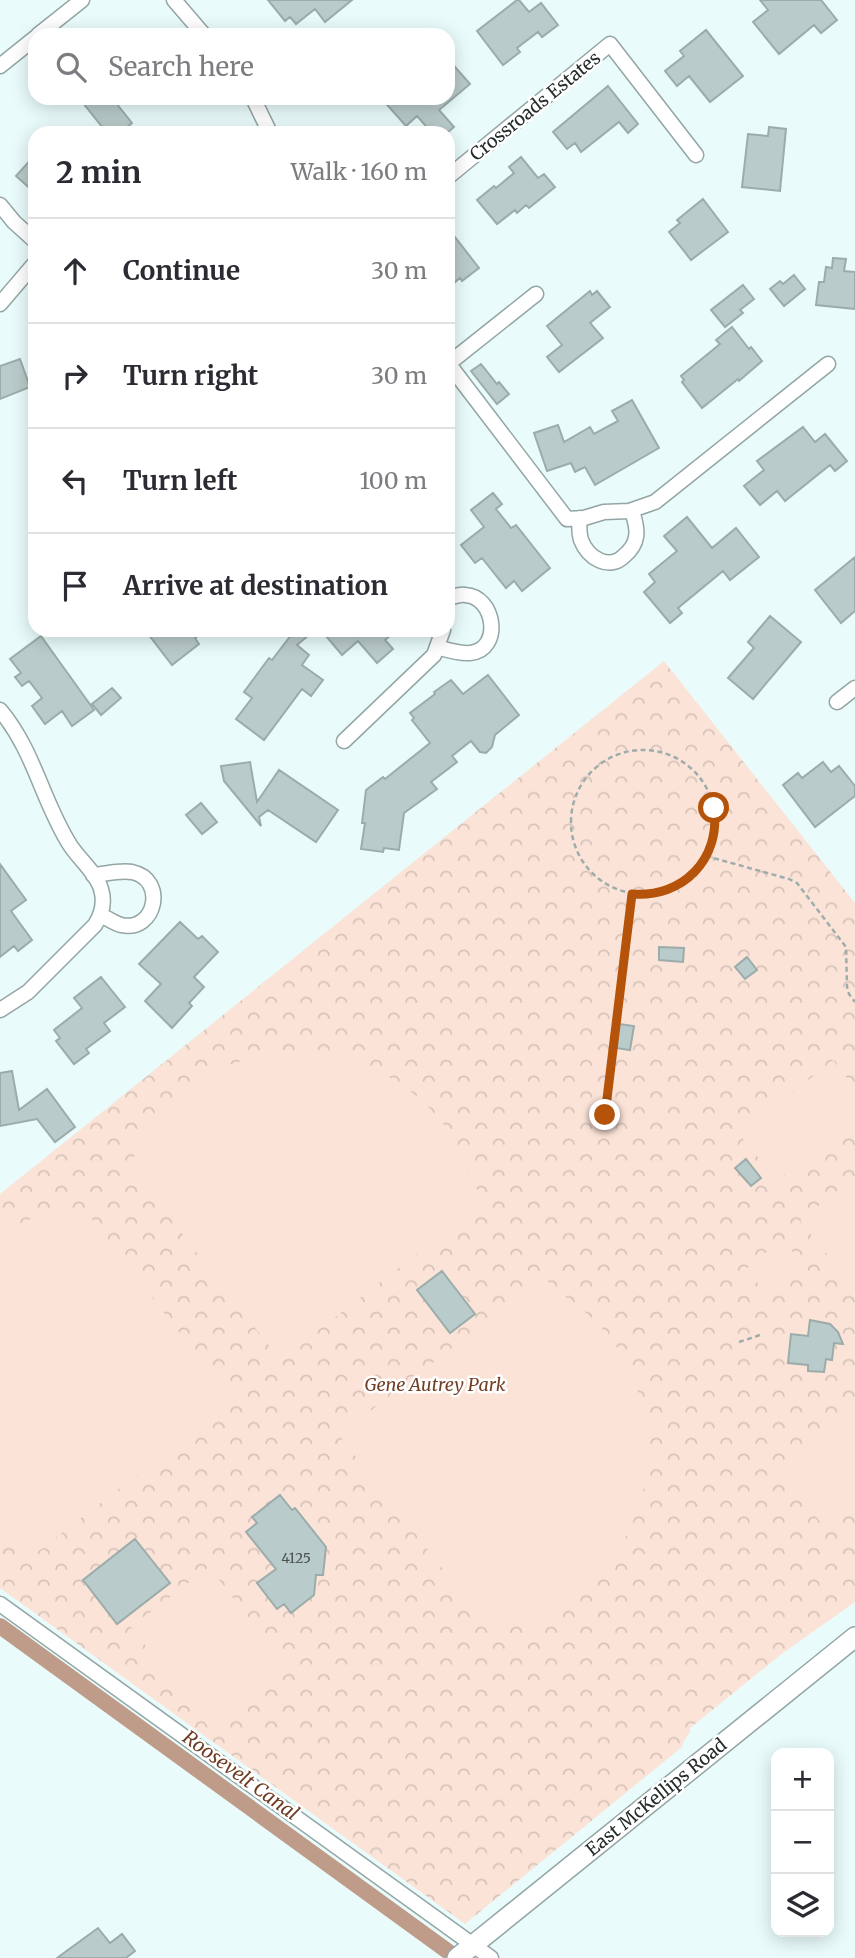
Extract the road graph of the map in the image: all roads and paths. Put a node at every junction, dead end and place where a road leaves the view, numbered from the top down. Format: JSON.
{"nodes":[{"id":1,"x":82,"y":0,"type":"edge"},
{"id":2,"x":174,"y":0,"type":"edge"},
{"id":3,"x":47,"y":28,"type":"edge"},
{"id":4,"x":198,"y":28,"type":"edge"},
{"id":5,"x":28,"y":43,"type":"edge"},
{"id":6,"x":0,"y":66,"type":"edge"},
{"id":7,"x":256,"y":105,"type":"edge"},
{"id":8,"x":267,"y":126,"type":"edge"},
{"id":9,"x":696,"y":155,"type":"dead end"},
{"id":10,"x":455,"y":171,"type":"edge"},
{"id":11,"x":0,"y":205,"type":"edge"},
{"id":12,"x":28,"y":236,"type":"edge"},
{"id":13,"x":28,"y":271,"type":"edge"},
{"id":14,"x":536,"y":295,"type":"dead end"},
{"id":15,"x":0,"y":304,"type":"edge"},
{"id":16,"x":455,"y":358,"type":"edge"},
{"id":17,"x":828,"y":363,"type":"dead end"},
{"id":18,"x":455,"y":372,"type":"edge"},
{"id":19,"x":632,"y":510,"type":"junction"},
{"id":20,"x":580,"y":518,"type":"junction"},
{"id":21,"x":455,"y":596,"type":"edge"},
{"id":22,"x":441,"y":637,"type":"edge"},
{"id":23,"x":437,"y":647,"type":"junction"},
{"id":24,"x":855,"y":688,"type":"edge"},
{"id":25,"x":838,"y":702,"type":"dead end"},
{"id":26,"x":0,"y":710,"type":"edge"},
{"id":27,"x":344,"y":741,"type":"dead end"},
{"id":28,"x":706,"y":856,"type":"junction"},
{"id":29,"x":93,"y":875,"type":"junction"},
{"id":30,"x":632,"y":894,"type":"junction"},
{"id":31,"x":101,"y":915,"type":"junction"},
{"id":32,"x":855,"y":1002,"type":"edge"},
{"id":33,"x":0,"y":1010,"type":"edge"},
{"id":34,"x":605,"y":1115,"type":"dead end"},
{"id":35,"x":760,"y":1335,"type":"dead end"},
{"id":36,"x":739,"y":1342,"type":"dead end"},
{"id":37,"x":0,"y":1604,"type":"edge"},
{"id":38,"x":855,"y":1637,"type":"edge"},
{"id":39,"x":465,"y":1952,"type":"edge"},
{"id":40,"x":491,"y":1958,"type":"edge"}],
"edges":[{"from":1,"to":3,"type":"street"},
{"from":2,"to":4,"type":"street"},
{"from":5,"to":6,"type":"street"},
{"from":7,"to":8,"type":"street"},
{"from":9,"to":10,"type":"street","name":"Crossroads Estates"},
{"from":11,"to":12,"type":"street"},
{"from":13,"to":15,"type":"street"},
{"from":14,"to":16,"type":"street"},
{"from":17,"to":19,"type":"street"},
{"from":18,"to":20,"type":"street"},
{"from":19,"to":20,"type":"street"},
{"from":19,"to":20,"type":"street"},
{"from":21,"to":23,"type":"street"},
{"from":22,"to":23,"type":"street"},
{"from":23,"to":27,"type":"street"},
{"from":24,"to":25,"type":"street"},
{"from":26,"to":29,"type":"street"},
{"from":28,"to":30,"type":"path"},
{"from":28,"to":30,"type":"path"},
{"from":28,"to":32,"type":"path"},
{"from":29,"to":31,"type":"street"},
{"from":29,"to":31,"type":"street"},
{"from":30,"to":34,"type":"path"},
{"from":31,"to":33,"type":"street"},
{"from":35,"to":36,"type":"path"},
{"from":37,"to":39,"type":"street"},
{"from":38,"to":39,"type":"main road","name":"East McKellips Road"},
{"from":39,"to":40,"type":"street"}]}
